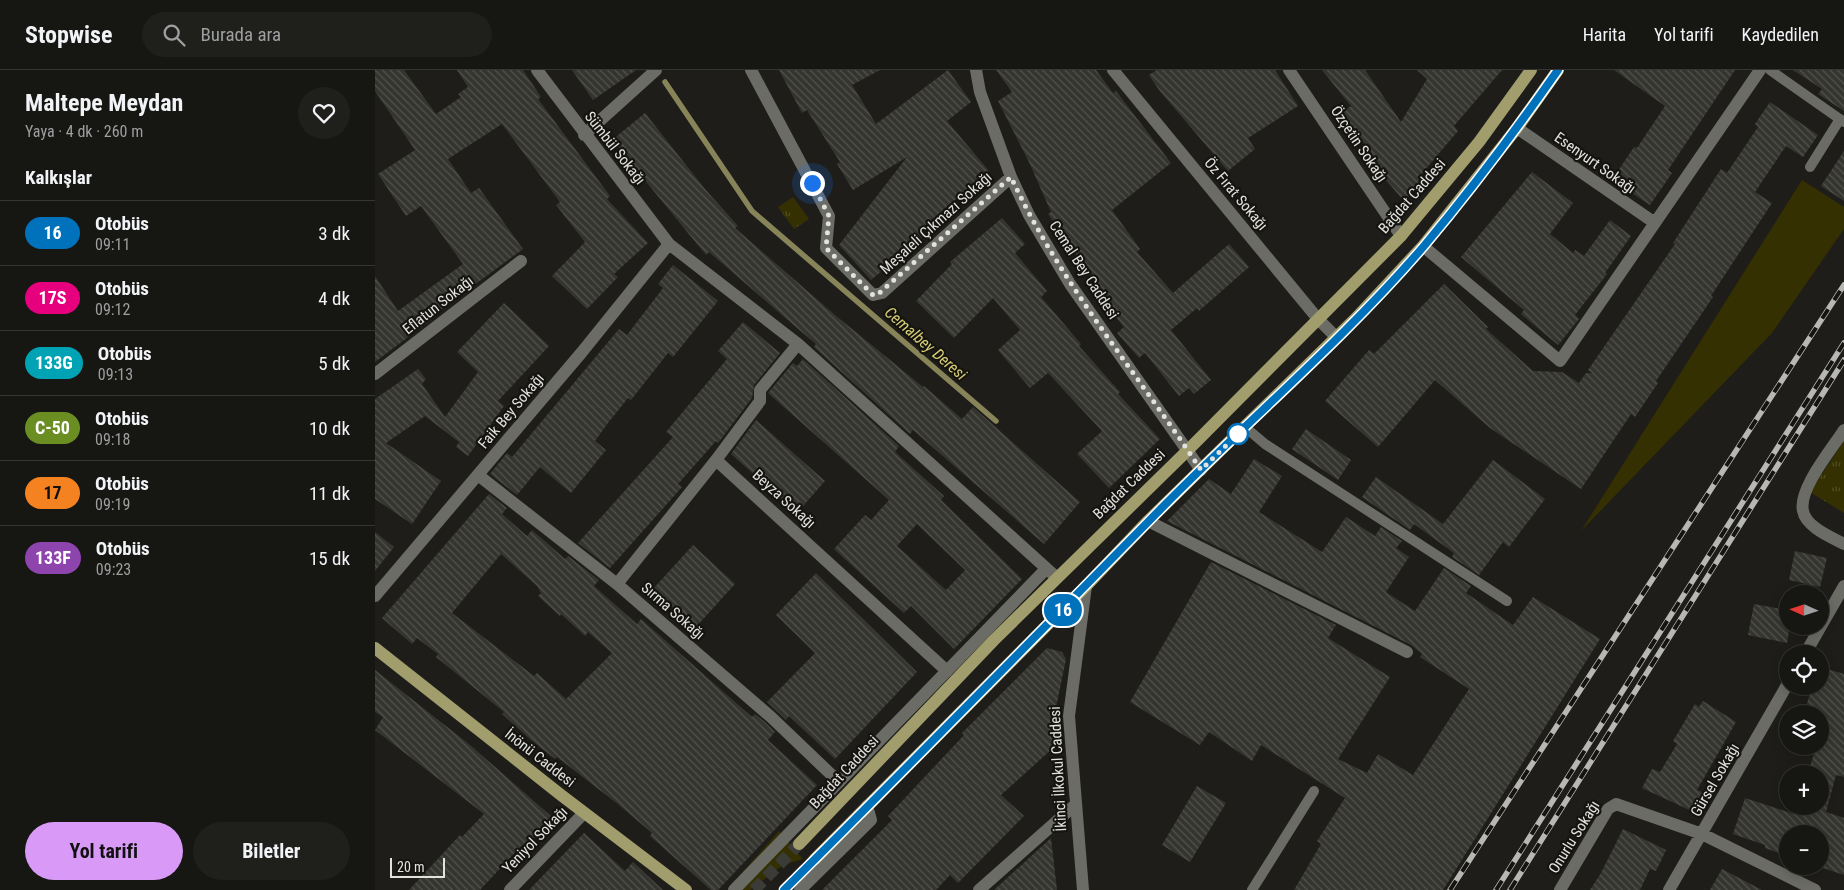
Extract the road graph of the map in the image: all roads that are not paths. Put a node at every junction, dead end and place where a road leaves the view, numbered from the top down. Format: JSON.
{"nodes":[{"id":1,"x":537,"y":70,"type":"edge"},
{"id":2,"x":656,"y":70,"type":"edge"},
{"id":3,"x":751,"y":70,"type":"edge"},
{"id":4,"x":976,"y":70,"type":"edge"},
{"id":5,"x":1113,"y":70,"type":"edge"},
{"id":6,"x":1289,"y":70,"type":"edge"},
{"id":7,"x":1531,"y":70,"type":"edge"},
{"id":8,"x":1558,"y":70,"type":"edge"},
{"id":9,"x":1760,"y":70,"type":"edge"},
{"id":10,"x":1770,"y":70,"type":"edge"},
{"id":11,"x":1842,"y":121,"type":"edge"},
{"id":12,"x":1517,"y":128,"type":"junction"},
{"id":13,"x":584,"y":135,"type":"junction"},
{"id":14,"x":1810,"y":167,"type":"dead end"},
{"id":15,"x":1011,"y":177,"type":"junction"},
{"id":16,"x":1655,"y":223,"type":"junction"},
{"id":17,"x":1401,"y":236,"type":"junction"},
{"id":18,"x":669,"y":244,"type":"junction"},
{"id":19,"x":1423,"y":246,"type":"junction"},
{"id":20,"x":521,"y":261,"type":"dead end"},
{"id":21,"x":1318,"y":318,"type":"junction"},
{"id":22,"x":1336,"y":337,"type":"junction"},
{"id":23,"x":798,"y":344,"type":"junction"},
{"id":24,"x":375,"y":374,"type":"edge"},
{"id":25,"x":1245,"y":427,"type":"junction"},
{"id":26,"x":1844,"y":430,"type":"edge"},
{"id":27,"x":1188,"y":450,"type":"junction"},
{"id":28,"x":716,"y":460,"type":"junction"},
{"id":29,"x":1201,"y":470,"type":"junction"},
{"id":30,"x":478,"y":475,"type":"junction"},
{"id":31,"x":1148,"y":522,"type":"junction"},
{"id":32,"x":1844,"y":544,"type":"edge"},
{"id":33,"x":1046,"y":569,"type":"junction"},
{"id":34,"x":1056,"y":577,"type":"junction"},
{"id":35,"x":617,"y":584,"type":"junction"},
{"id":36,"x":1086,"y":586,"type":"junction"},
{"id":37,"x":1844,"y":586,"type":"edge"},
{"id":38,"x":375,"y":596,"type":"edge"},
{"id":39,"x":1507,"y":601,"type":"dead end"},
{"id":40,"x":1810,"y":645,"type":"edge"},
{"id":41,"x":375,"y":648,"type":"edge"},
{"id":42,"x":1407,"y":652,"type":"dead end"},
{"id":43,"x":947,"y":671,"type":"junction"},
{"id":44,"x":1781,"y":695,"type":"edge"},
{"id":45,"x":839,"y":782,"type":"junction"},
{"id":46,"x":1313,"y":791,"type":"dead end"},
{"id":47,"x":1075,"y":805,"type":"junction"},
{"id":48,"x":867,"y":806,"type":"junction"},
{"id":49,"x":584,"y":813,"type":"junction"},
{"id":50,"x":1702,"y":834,"type":"junction"},
{"id":51,"x":799,"y":844,"type":"tunnel mouth"},
{"id":52,"x":815,"y":859,"type":"tunnel mouth"},
{"id":53,"x":510,"y":890,"type":"edge"},
{"id":54,"x":686,"y":890,"type":"edge"},
{"id":55,"x":734,"y":890,"type":"edge"},
{"id":56,"x":800,"y":890,"type":"edge"},
{"id":57,"x":979,"y":890,"type":"edge"},
{"id":58,"x":1083,"y":890,"type":"edge"},
{"id":59,"x":1252,"y":890,"type":"edge"},
{"id":60,"x":1561,"y":890,"type":"edge"},
{"id":61,"x":1669,"y":890,"type":"edge"},
{"id":62,"x":1815,"y":890,"type":"edge"}],
"edges":[{"from":1,"to":13,"type":"street","name":"Sümbül Sokağı"},
{"from":2,"to":13,"type":"street"},
{"from":3,"to":15,"type":"street","name":"Meşaleli Çıkmazı Sokağı"},
{"from":4,"to":15,"type":"street","name":"Cemal Bey Caddesi"},
{"from":5,"to":21,"type":"street","name":"Öz Fırat Sokağı"},
{"from":6,"to":17,"type":"street","name":"Özçetin Sokağı"},
{"from":7,"to":17,"type":"main road","name":"Bağdat Caddesi"},
{"from":8,"to":12,"type":"main road"},
{"from":9,"to":16,"type":"street"},
{"from":10,"to":11,"type":"lane"},
{"from":11,"to":14,"type":"lane"},
{"from":12,"to":16,"type":"street","name":"Esenyurt Sokağı"},
{"from":12,"to":19,"type":"main road"},
{"from":13,"to":18,"type":"street","name":"Sümbül Sokağı"},
{"from":15,"to":27,"type":"street","name":"Cemal Bey Caddesi"},
{"from":16,"to":19,"type":"street"},
{"from":17,"to":21,"type":"main road","name":"Bağdat Caddesi"},
{"from":18,"to":23,"type":"street","name":"Sümbül Sokağı"},
{"from":18,"to":30,"type":"street","name":"Faik Bey Sokağı"},
{"from":19,"to":22,"type":"main road"},
{"from":20,"to":24,"type":"street","name":"Eflatun Sokağı"},
{"from":21,"to":22,"type":"street","name":"Öz Fırat Sokağı"},
{"from":21,"to":27,"type":"main road","name":"Bağdat Caddesi"},
{"from":22,"to":25,"type":"main road"},
{"from":23,"to":28,"type":"street"},
{"from":23,"to":33,"type":"street","name":"Sümbül Sokağı"},
{"from":25,"to":29,"type":"main road"},
{"from":25,"to":39,"type":"lane"},
{"from":26,"to":32,"type":"street"},
{"from":27,"to":29,"type":"street","name":"Cemal Bey Caddesi"},
{"from":27,"to":34,"type":"main road","name":"Bağdat Caddesi"},
{"from":28,"to":35,"type":"street"},
{"from":28,"to":43,"type":"street","name":"Beyza Sokağı"},
{"from":29,"to":31,"type":"main road"},
{"from":30,"to":35,"type":"street","name":"Sırma Sokağı"},
{"from":30,"to":38,"type":"street","name":"Faik Bey Sokağı"},
{"from":31,"to":36,"type":"main road"},
{"from":31,"to":42,"type":"street"},
{"from":33,"to":34,"type":"street","name":"Sümbül Sokağı"},
{"from":33,"to":43,"type":"street","name":"Bağdat Caddesi"},
{"from":34,"to":51,"type":"main road","name":"Bağdat Caddesi"},
{"from":35,"to":45,"type":"street","name":"Sırma Sokağı"},
{"from":36,"to":47,"type":"street","name":"İkinci İlkokul Caddesi"},
{"from":36,"to":48,"type":"main road"},
{"from":37,"to":40,"type":"street"},
{"from":41,"to":49,"type":"main road","name":"İnönü Caddesi"},
{"from":43,"to":45,"type":"street","name":"Bağdat Caddesi"},
{"from":44,"to":50,"type":"street","name":"Gürsel Sokağı"},
{"from":45,"to":55,"type":"street","name":"Bağdat Caddesi"},
{"from":46,"to":59,"type":"lane"},
{"from":47,"to":57,"type":"street"},
{"from":47,"to":58,"type":"street","name":"İkinci İlkokul Caddesi"},
{"from":48,"to":52,"type":"main road"},
{"from":48,"to":56,"type":"street"},
{"from":49,"to":53,"type":"street","name":"Yeniyol Sokağı"},
{"from":49,"to":54,"type":"main road","name":"İnönü Caddesi"},
{"from":50,"to":60,"type":"street","name":"Onurlu Sokağı"},
{"from":50,"to":61,"type":"street","name":"Gürsel Sokağı"},
{"from":50,"to":62,"type":"street"}]}
